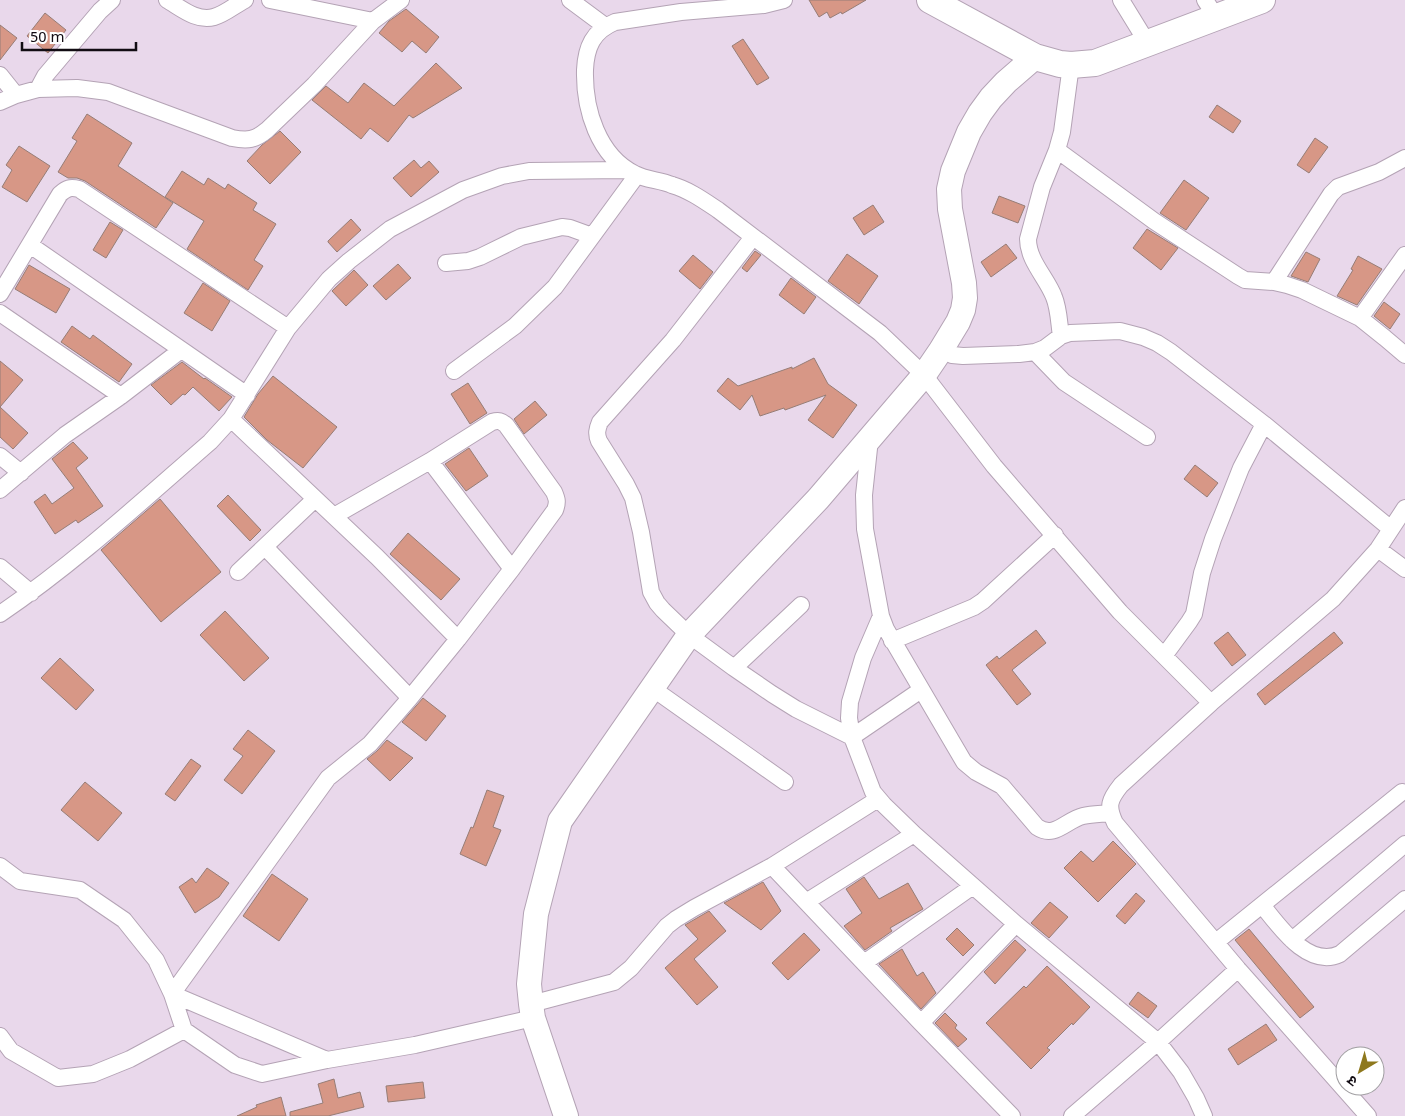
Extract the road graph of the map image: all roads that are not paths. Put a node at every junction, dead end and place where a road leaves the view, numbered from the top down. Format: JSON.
{"nodes":[{"id":1,"x":167,"y":0,"type":"edge"},
{"id":2,"x":245,"y":0,"type":"edge"},
{"id":3,"x":270,"y":0,"type":"edge"},
{"id":4,"x":401,"y":0,"type":"edge"},
{"id":5,"x":570,"y":0,"type":"edge"},
{"id":6,"x":784,"y":0,"type":"edge"},
{"id":7,"x":1121,"y":0,"type":"edge"},
{"id":8,"x":1262,"y":0,"type":"edge"},
{"id":9,"x":932,"y":2,"type":"edge"},
{"id":10,"x":101,"y":4,"type":"edge"},
{"id":11,"x":1211,"y":8,"type":"edge"},
{"id":12,"x":373,"y":22,"type":"junction"},
{"id":13,"x":605,"y":26,"type":"junction"},
{"id":14,"x":1148,"y":44,"type":"junction"},
{"id":15,"x":1035,"y":57,"type":"junction"},
{"id":16,"x":1071,"y":65,"type":"junction"},
{"id":17,"x":0,"y":75,"type":"edge"},
{"id":18,"x":38,"y":89,"type":"junction"},
{"id":19,"x":16,"y":95,"type":"junction"},
{"id":20,"x":0,"y":102,"type":"edge"},
{"id":21,"x":1057,"y":150,"type":"junction"},
{"id":22,"x":1405,"y":158,"type":"edge"},
{"id":23,"x":632,"y":173,"type":"junction"},
{"id":24,"x":592,"y":236,"type":"junction"},
{"id":25,"x":753,"y":237,"type":"junction"},
{"id":26,"x":30,"y":245,"type":"junction"},
{"id":27,"x":1405,"y":255,"type":"edge"},
{"id":28,"x":446,"y":262,"type":"dead end"},
{"id":29,"x":1274,"y":282,"type":"junction"},
{"id":30,"x":0,"y":294,"type":"edge"},
{"id":31,"x":0,"y":313,"type":"edge"},
{"id":32,"x":1360,"y":318,"type":"junction"},
{"id":33,"x":288,"y":328,"type":"junction"},
{"id":34,"x":1061,"y":336,"type":"junction"},
{"id":35,"x":181,"y":350,"type":"junction"},
{"id":36,"x":941,"y":350,"type":"junction"},
{"id":37,"x":1035,"y":352,"type":"junction"},
{"id":38,"x":1405,"y":355,"type":"edge"},
{"id":39,"x":454,"y":372,"type":"dead end"},
{"id":40,"x":924,"y":375,"type":"junction"},
{"id":41,"x":247,"y":395,"type":"junction"},
{"id":42,"x":121,"y":396,"type":"junction"},
{"id":43,"x":231,"y":419,"type":"junction"},
{"id":44,"x":1264,"y":424,"type":"junction"},
{"id":45,"x":1148,"y":437,"type":"dead end"},
{"id":46,"x":870,"y":439,"type":"junction"},
{"id":47,"x":0,"y":456,"type":"edge"},
{"id":48,"x":430,"y":461,"type":"junction"},
{"id":49,"x":20,"y":473,"type":"junction"},
{"id":50,"x":0,"y":490,"type":"edge"},
{"id":51,"x":315,"y":499,"type":"junction"},
{"id":52,"x":1405,"y":508,"type":"edge"},
{"id":53,"x":334,"y":516,"type":"junction"},
{"id":54,"x":1391,"y":529,"type":"junction"},
{"id":55,"x":1055,"y":535,"type":"junction"},
{"id":56,"x":265,"y":547,"type":"junction"},
{"id":57,"x":1378,"y":549,"type":"junction"},
{"id":58,"x":0,"y":567,"type":"edge"},
{"id":59,"x":512,"y":569,"type":"junction"},
{"id":60,"x":1405,"y":569,"type":"edge"},
{"id":61,"x":238,"y":572,"type":"dead end"},
{"id":62,"x":31,"y":593,"type":"junction"},
{"id":63,"x":801,"y":605,"type":"dead end"},
{"id":64,"x":0,"y":614,"type":"edge"},
{"id":65,"x":881,"y":616,"type":"junction"},
{"id":66,"x":689,"y":634,"type":"junction"},
{"id":67,"x":458,"y":639,"type":"junction"},
{"id":68,"x":892,"y":641,"type":"junction"},
{"id":69,"x":1164,"y":656,"type":"junction"},
{"id":70,"x":734,"y":668,"type":"junction"},
{"id":71,"x":652,"y":688,"type":"junction"},
{"id":72,"x":922,"y":690,"type":"junction"},
{"id":73,"x":410,"y":698,"type":"junction"},
{"id":74,"x":1211,"y":703,"type":"junction"},
{"id":75,"x":852,"y":737,"type":"junction"},
{"id":76,"x":785,"y":782,"type":"dead end"},
{"id":77,"x":1402,"y":792,"type":"dead end"},
{"id":78,"x":878,"y":799,"type":"junction"},
{"id":79,"x":1111,"y":813,"type":"junction"},
{"id":80,"x":914,"y":834,"type":"junction"},
{"id":81,"x":1405,"y":844,"type":"edge"},
{"id":82,"x":0,"y":866,"type":"edge"},
{"id":83,"x":772,"y":866,"type":"junction"},
{"id":84,"x":973,"y":886,"type":"junction"},
{"id":85,"x":1405,"y":899,"type":"edge"},
{"id":86,"x":806,"y":902,"type":"junction"},
{"id":87,"x":1262,"y":905,"type":"junction"},
{"id":88,"x":1016,"y":924,"type":"junction"},
{"id":89,"x":1292,"y":940,"type":"junction"},
{"id":90,"x":1216,"y":942,"type":"junction"},
{"id":91,"x":864,"y":963,"type":"junction"},
{"id":92,"x":1238,"y":969,"type":"junction"},
{"id":93,"x":172,"y":994,"type":"junction"},
{"id":94,"x":532,"y":1011,"type":"junction"},
{"id":95,"x":921,"y":1023,"type":"junction"},
{"id":96,"x":184,"y":1030,"type":"junction"},
{"id":97,"x":0,"y":1036,"type":"edge"},
{"id":98,"x":1158,"y":1042,"type":"junction"},
{"id":99,"x":327,"y":1060,"type":"junction"},
{"id":100,"x":566,"y":1116,"type":"edge"},
{"id":101,"x":1012,"y":1116,"type":"edge"},
{"id":102,"x":1072,"y":1116,"type":"edge"},
{"id":103,"x":1204,"y":1116,"type":"edge"},
{"id":104,"x":1368,"y":1116,"type":"edge"}],
"edges":[{"from":1,"to":2,"type":"street"},
{"from":3,"to":12,"type":"street"},
{"from":4,"to":12,"type":"street"},
{"from":5,"to":13,"type":"street"},
{"from":6,"to":13,"type":"street"},
{"from":7,"to":14,"type":"street"},
{"from":8,"to":11,"type":"main road"},
{"from":9,"to":15,"type":"main road"},
{"from":10,"to":18,"type":"street"},
{"from":11,"to":14,"type":"main road"},
{"from":12,"to":18,"type":"street"},
{"from":13,"to":23,"type":"street"},
{"from":14,"to":16,"type":"main road"},
{"from":15,"to":16,"type":"main road"},
{"from":15,"to":36,"type":"main road"},
{"from":16,"to":21,"type":"street"},
{"from":17,"to":19,"type":"street"},
{"from":18,"to":19,"type":"street"},
{"from":19,"to":20,"type":"street"},
{"from":21,"to":29,"type":"street"},
{"from":21,"to":34,"type":"street"},
{"from":22,"to":29,"type":"street"},
{"from":23,"to":24,"type":"street"},
{"from":23,"to":25,"type":"street"},
{"from":23,"to":33,"type":"street"},
{"from":24,"to":28,"type":"street"},
{"from":24,"to":39,"type":"street"},
{"from":25,"to":40,"type":"street"},
{"from":25,"to":66,"type":"street"},
{"from":26,"to":30,"type":"street"},
{"from":26,"to":33,"type":"street"},
{"from":26,"to":35,"type":"street"},
{"from":27,"to":32,"type":"street"},
{"from":29,"to":32,"type":"street"},
{"from":31,"to":42,"type":"street"},
{"from":32,"to":38,"type":"street"},
{"from":33,"to":41,"type":"street"},
{"from":34,"to":37,"type":"street"},
{"from":34,"to":44,"type":"street"},
{"from":35,"to":41,"type":"street"},
{"from":35,"to":42,"type":"street"},
{"from":36,"to":37,"type":"street"},
{"from":36,"to":40,"type":"main road"},
{"from":37,"to":45,"type":"street"},
{"from":40,"to":46,"type":"main road"},
{"from":40,"to":55,"type":"street"},
{"from":41,"to":43,"type":"street"},
{"from":42,"to":49,"type":"street"},
{"from":43,"to":51,"type":"street"},
{"from":43,"to":62,"type":"street"},
{"from":44,"to":54,"type":"street"},
{"from":44,"to":69,"type":"street"},
{"from":46,"to":65,"type":"street"},
{"from":46,"to":66,"type":"main road"},
{"from":47,"to":49,"type":"street"},
{"from":48,"to":53,"type":"street"},
{"from":48,"to":59,"type":"street"},
{"from":48,"to":59,"type":"street"},
{"from":49,"to":50,"type":"street"},
{"from":51,"to":53,"type":"street"},
{"from":51,"to":56,"type":"street"},
{"from":52,"to":54,"type":"street"},
{"from":53,"to":67,"type":"street"},
{"from":54,"to":57,"type":"street"},
{"from":55,"to":68,"type":"street"},
{"from":55,"to":69,"type":"street"},
{"from":56,"to":61,"type":"street"},
{"from":56,"to":73,"type":"street"},
{"from":57,"to":60,"type":"street"},
{"from":57,"to":74,"type":"street"},
{"from":58,"to":62,"type":"street"},
{"from":59,"to":67,"type":"street"},
{"from":62,"to":64,"type":"street"},
{"from":63,"to":70,"type":"street"},
{"from":65,"to":68,"type":"street"},
{"from":65,"to":75,"type":"street"},
{"from":66,"to":70,"type":"street"},
{"from":66,"to":71,"type":"main road"},
{"from":67,"to":73,"type":"street"},
{"from":68,"to":72,"type":"street"},
{"from":69,"to":74,"type":"street"},
{"from":70,"to":75,"type":"street"},
{"from":71,"to":76,"type":"street"},
{"from":71,"to":94,"type":"main road"},
{"from":72,"to":75,"type":"street"},
{"from":72,"to":79,"type":"street"},
{"from":73,"to":93,"type":"street"},
{"from":74,"to":79,"type":"street"},
{"from":75,"to":78,"type":"street"},
{"from":77,"to":87,"type":"street"},
{"from":78,"to":80,"type":"street"},
{"from":78,"to":83,"type":"street"},
{"from":79,"to":90,"type":"street"},
{"from":80,"to":84,"type":"street"},
{"from":80,"to":86,"type":"street"},
{"from":81,"to":89,"type":"street"},
{"from":82,"to":93,"type":"street"},
{"from":83,"to":86,"type":"street"},
{"from":83,"to":94,"type":"street"},
{"from":84,"to":88,"type":"street"},
{"from":84,"to":91,"type":"street"},
{"from":85,"to":89,"type":"street"},
{"from":86,"to":91,"type":"street"},
{"from":87,"to":89,"type":"street"},
{"from":87,"to":90,"type":"street"},
{"from":88,"to":95,"type":"street"},
{"from":88,"to":98,"type":"street"},
{"from":90,"to":92,"type":"street"},
{"from":91,"to":95,"type":"street"},
{"from":92,"to":98,"type":"street"},
{"from":92,"to":104,"type":"street"},
{"from":93,"to":96,"type":"street"},
{"from":93,"to":99,"type":"street"},
{"from":94,"to":99,"type":"street"},
{"from":94,"to":100,"type":"main road"},
{"from":95,"to":101,"type":"street"},
{"from":96,"to":97,"type":"street"},
{"from":96,"to":99,"type":"street"},
{"from":98,"to":102,"type":"street"},
{"from":98,"to":103,"type":"street"}]}
